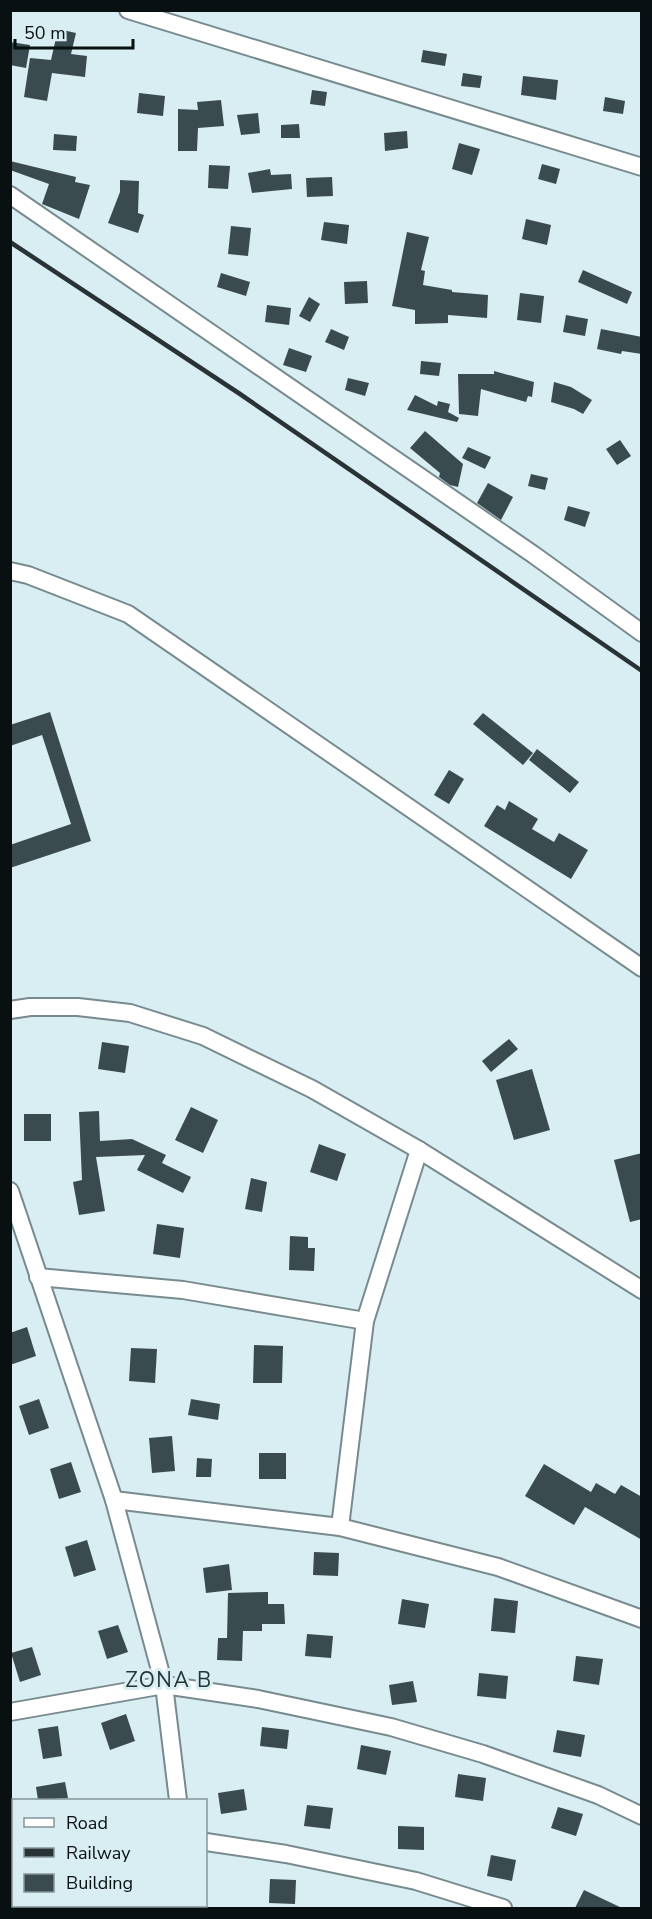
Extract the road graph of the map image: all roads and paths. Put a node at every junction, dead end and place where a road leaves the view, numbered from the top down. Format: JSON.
{"nodes":[{"id":1,"x":128,"y":10,"type":"edge"},
{"id":2,"x":642,"y":167,"type":"edge"},
{"id":3,"x":10,"y":195,"type":"edge"},
{"id":4,"x":10,"y":571,"type":"edge"},
{"id":5,"x":642,"y":633,"type":"edge"},
{"id":6,"x":642,"y":968,"type":"edge"},
{"id":7,"x":10,"y":1010,"type":"edge"},
{"id":8,"x":419,"y":1150,"type":"junction"},
{"id":9,"x":10,"y":1191,"type":"edge"},
{"id":10,"x":38,"y":1277,"type":"junction"},
{"id":11,"x":642,"y":1290,"type":"edge"},
{"id":12,"x":365,"y":1320,"type":"junction"},
{"id":13,"x":114,"y":1500,"type":"junction"},
{"id":14,"x":339,"y":1527,"type":"junction"},
{"id":15,"x":642,"y":1619,"type":"edge"},
{"id":16,"x":164,"y":1685,"type":"junction"},
{"id":17,"x":10,"y":1712,"type":"edge"},
{"id":18,"x":178,"y":1799,"type":"edge"},
{"id":19,"x":642,"y":1816,"type":"edge"},
{"id":20,"x":207,"y":1842,"type":"edge"},
{"id":21,"x":503,"y":1908,"type":"edge"}],
"edges":[{"from":1,"to":2,"type":"street"},
{"from":3,"to":5,"type":"street"},
{"from":4,"to":6,"type":"street"},
{"from":7,"to":8,"type":"street"},
{"from":8,"to":11,"type":"street"},
{"from":8,"to":12,"type":"street"},
{"from":9,"to":10,"type":"street"},
{"from":10,"to":12,"type":"street"},
{"from":10,"to":13,"type":"street"},
{"from":12,"to":14,"type":"street"},
{"from":13,"to":14,"type":"street"},
{"from":13,"to":16,"type":"street"},
{"from":14,"to":15,"type":"street"},
{"from":16,"to":17,"type":"street"},
{"from":16,"to":18,"type":"street"},
{"from":16,"to":19,"type":"street"},
{"from":20,"to":21,"type":"street"}]}
